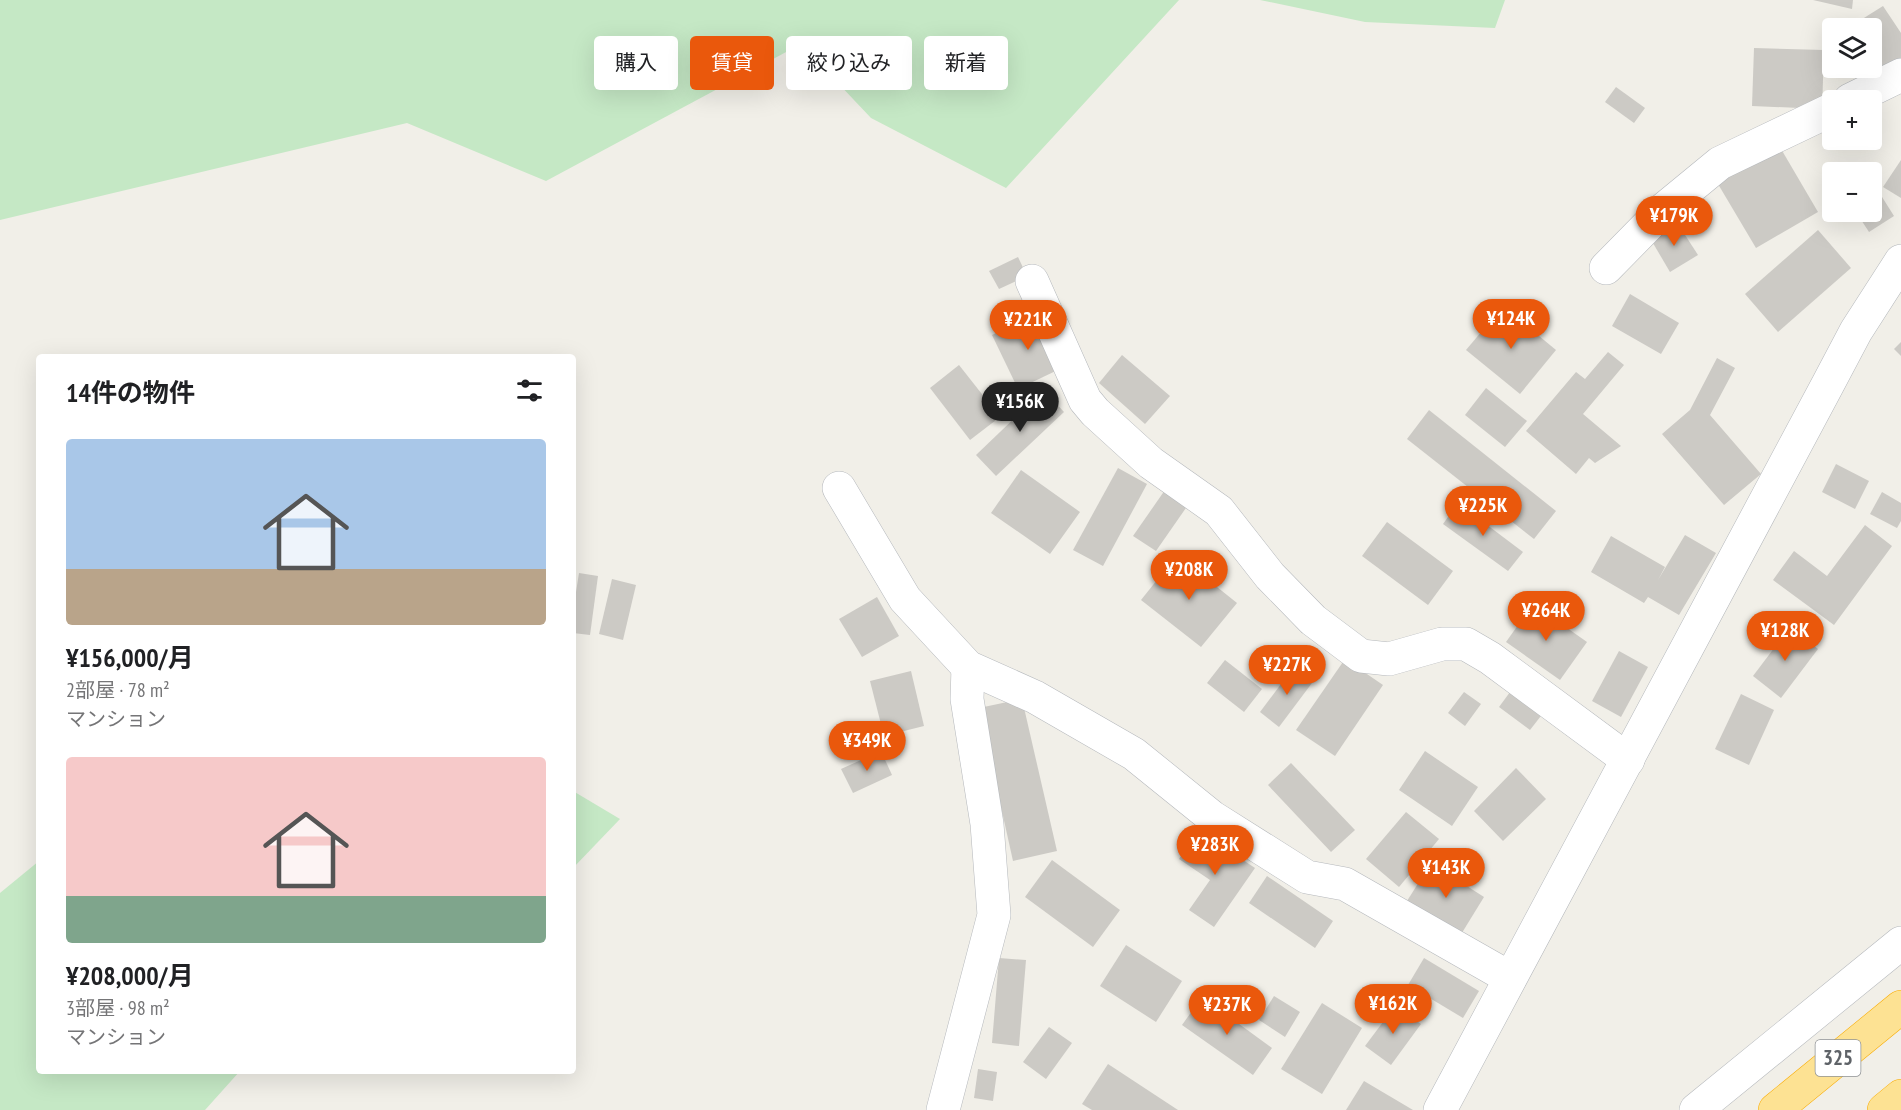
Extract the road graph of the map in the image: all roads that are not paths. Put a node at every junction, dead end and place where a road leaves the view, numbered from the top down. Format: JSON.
{"nodes":[{"id":1,"x":1901,"y":75,"type":"edge"},
{"id":2,"x":1870,"y":90,"type":"edge"},
{"id":3,"x":1822,"y":114,"type":"edge"},
{"id":4,"x":1901,"y":261,"type":"edge"},
{"id":5,"x":1606,"y":268,"type":"dead end"},
{"id":6,"x":1032,"y":281,"type":"dead end"},
{"id":7,"x":839,"y":488,"type":"dead end"},
{"id":8,"x":968,"y":667,"type":"junction"},
{"id":9,"x":1628,"y":760,"type":"junction"},
{"id":10,"x":1901,"y":943,"type":"edge"},
{"id":11,"x":1509,"y":978,"type":"junction"},
{"id":12,"x":1901,"y":1007,"type":"edge"},
{"id":13,"x":1901,"y":1096,"type":"edge"},
{"id":14,"x":943,"y":1110,"type":"edge"},
{"id":15,"x":1440,"y":1110,"type":"edge"},
{"id":16,"x":1696,"y":1110,"type":"edge"},
{"id":17,"x":1775,"y":1110,"type":"edge"},
{"id":18,"x":1884,"y":1110,"type":"edge"}],
"edges":[{"from":1,"to":2,"type":"street"},
{"from":3,"to":5,"type":"street"},
{"from":4,"to":9,"type":"street"},
{"from":6,"to":9,"type":"street"},
{"from":7,"to":8,"type":"street"},
{"from":8,"to":11,"type":"street"},
{"from":8,"to":14,"type":"street"},
{"from":9,"to":11,"type":"street"},
{"from":10,"to":16,"type":"street"},
{"from":11,"to":15,"type":"street"},
{"from":12,"to":17,"type":"highway","number":"325"},
{"from":13,"to":18,"type":"highway"}]}
